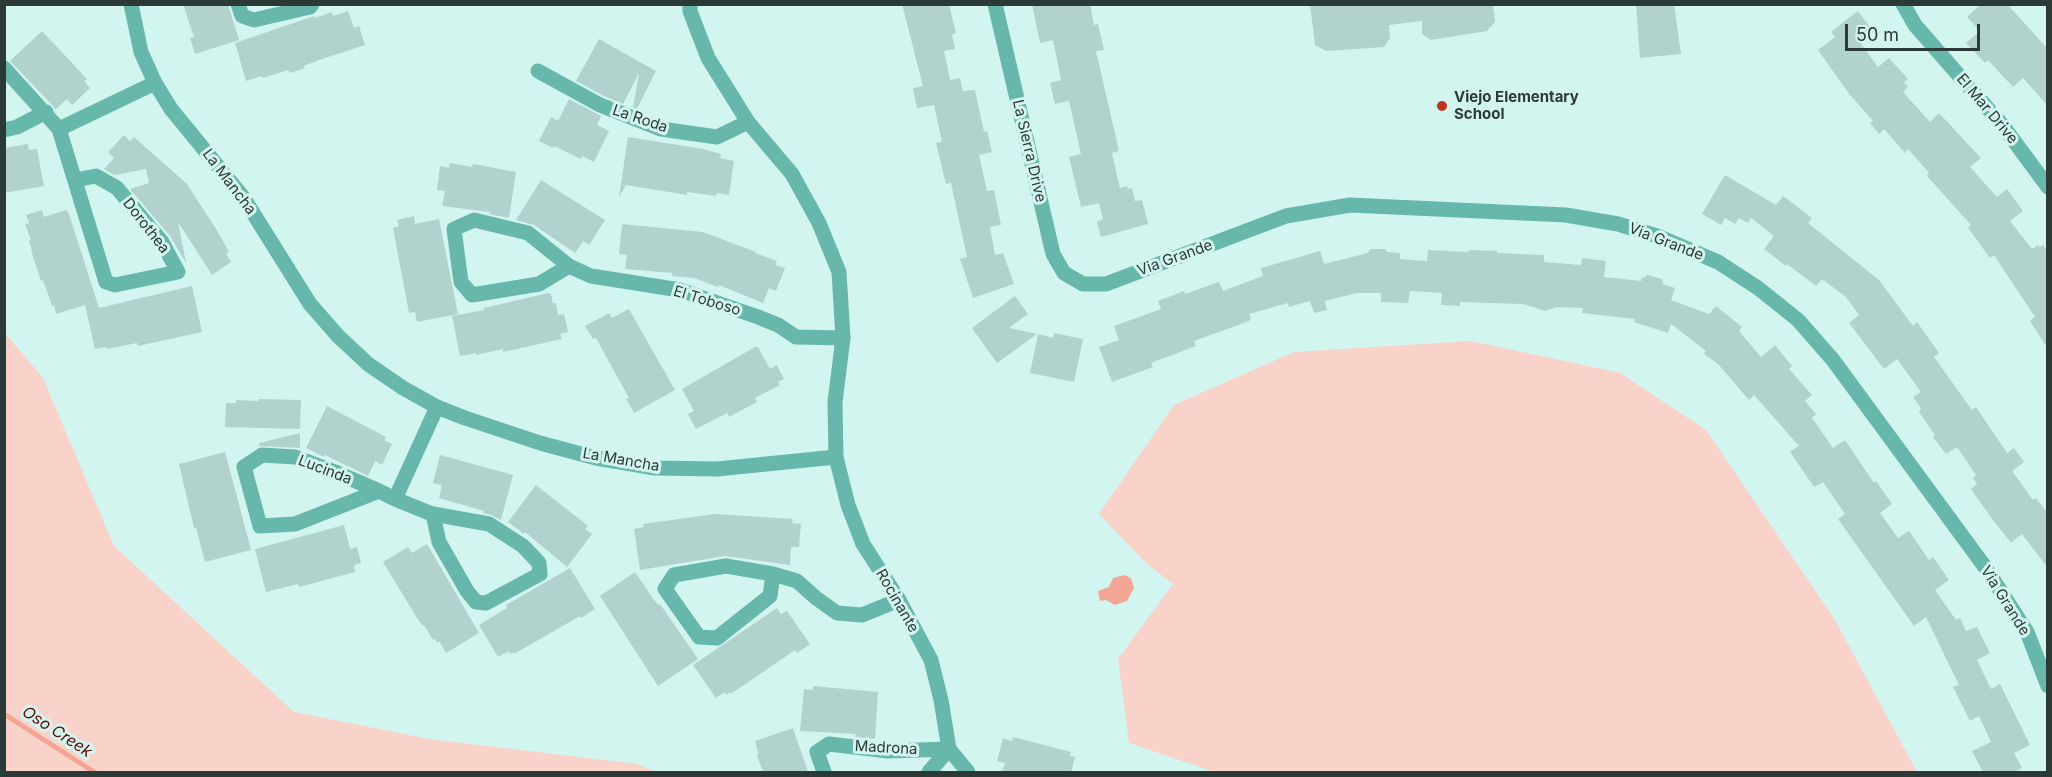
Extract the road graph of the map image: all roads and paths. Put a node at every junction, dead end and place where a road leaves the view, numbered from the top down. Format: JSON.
{"nodes":[{"id":1,"x":131,"y":4,"type":"edge"},
{"id":2,"x":238,"y":4,"type":"edge"},
{"id":3,"x":312,"y":4,"type":"edge"},
{"id":4,"x":690,"y":4,"type":"edge"},
{"id":5,"x":995,"y":4,"type":"edge"},
{"id":6,"x":1903,"y":4,"type":"edge"},
{"id":7,"x":4,"y":68,"type":"edge"},
{"id":8,"x":538,"y":71,"type":"dead end"},
{"id":9,"x":155,"y":83,"type":"junction"},
{"id":10,"x":46,"y":112,"type":"junction"},
{"id":11,"x":748,"y":122,"type":"junction"},
{"id":12,"x":59,"y":129,"type":"junction"},
{"id":13,"x":4,"y":130,"type":"edge"},
{"id":14,"x":75,"y":180,"type":"junction"},
{"id":15,"x":2048,"y":187,"type":"edge"},
{"id":16,"x":569,"y":266,"type":"junction"},
{"id":17,"x":1083,"y":284,"type":"joint"},
{"id":18,"x":843,"y":338,"type":"junction"},
{"id":19,"x":437,"y":407,"type":"junction"},
{"id":20,"x":836,"y":456,"type":"junction"},
{"id":21,"x":379,"y":491,"type":"junction"},
{"id":22,"x":395,"y":499,"type":"junction"},
{"id":23,"x":433,"y":514,"type":"junction"},
{"id":24,"x":773,"y":574,"type":"junction"},
{"id":25,"x":900,"y":600,"type":"junction"},
{"id":26,"x":2048,"y":686,"type":"edge"},
{"id":27,"x":949,"y":748,"type":"junction"},
{"id":28,"x":824,"y":772,"type":"edge"},
{"id":29,"x":929,"y":772,"type":"edge"},
{"id":30,"x":968,"y":772,"type":"edge"}],
"edges":[{"from":1,"to":9,"type":"street","name":"La Mancha"},
{"from":2,"to":3,"type":"street"},
{"from":4,"to":11,"type":"street"},
{"from":5,"to":17,"type":"street","name":"La Sierra Drive"},
{"from":6,"to":15,"type":"street","name":"El Mar Drive"},
{"from":7,"to":10,"type":"street","name":"Dorothea"},
{"from":8,"to":11,"type":"street","name":"La Roda"},
{"from":9,"to":12,"type":"street"},
{"from":9,"to":19,"type":"street","name":"La Mancha"},
{"from":10,"to":12,"type":"street","name":"Dorothea"},
{"from":10,"to":13,"type":"street"},
{"from":11,"to":18,"type":"street"},
{"from":12,"to":14,"type":"street","name":"Dorothea"},
{"from":14,"to":14,"type":"street","name":"Dorothea"},
{"from":16,"to":16,"type":"street","name":"El Toboso"},
{"from":16,"to":18,"type":"street","name":"El Toboso"},
{"from":17,"to":26,"type":"street","name":"Via Grande"},
{"from":18,"to":20,"type":"street"},
{"from":19,"to":20,"type":"street","name":"La Mancha"},
{"from":19,"to":22,"type":"street"},
{"from":20,"to":25,"type":"street","name":"Rocinante"},
{"from":21,"to":21,"type":"street","name":"Lucinda"},
{"from":21,"to":22,"type":"street","name":"Lucinda"},
{"from":22,"to":23,"type":"street","name":"Lucinda"},
{"from":23,"to":23,"type":"street","name":"Lucinda"},
{"from":24,"to":24,"type":"street"},
{"from":24,"to":25,"type":"street"},
{"from":25,"to":27,"type":"street","name":"Rocinante"},
{"from":27,"to":28,"type":"street","name":"Madrona"},
{"from":27,"to":29,"type":"street","name":"Madrona"},
{"from":27,"to":30,"type":"street"}]}
